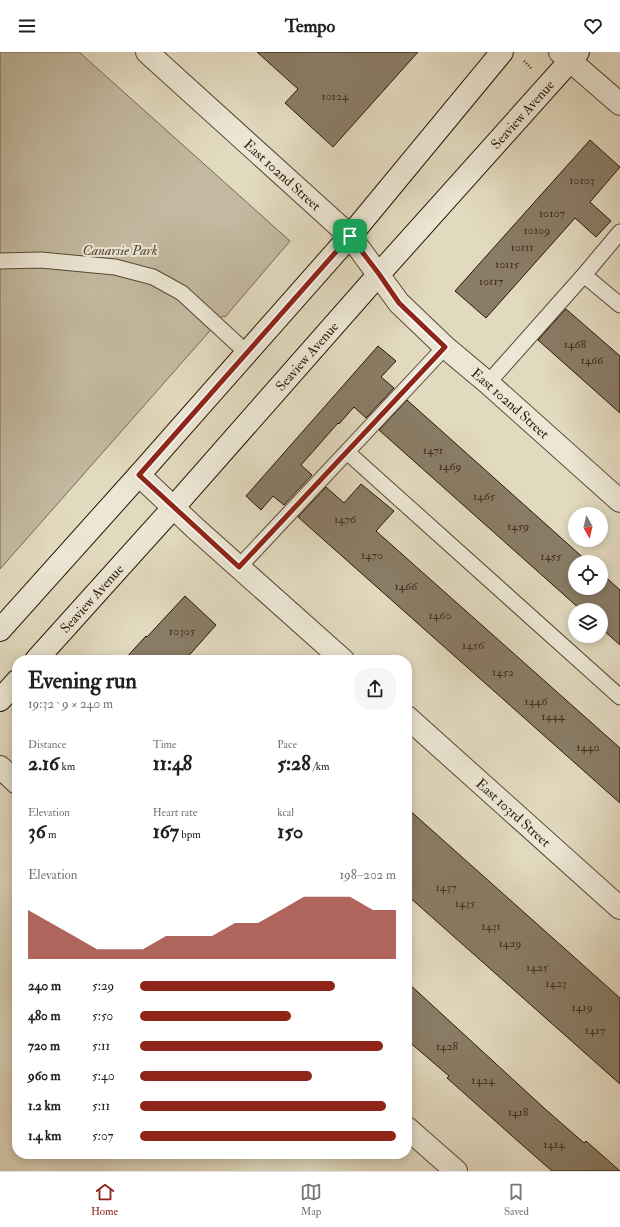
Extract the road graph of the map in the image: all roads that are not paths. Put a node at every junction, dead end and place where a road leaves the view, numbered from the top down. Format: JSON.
{"nodes":[{"id":1,"x":147,"y":52,"type":"edge"},
{"id":2,"x":502,"y":52,"type":"edge"},
{"id":3,"x":569,"y":55,"type":"edge"},
{"id":4,"x":620,"y":104,"type":"edge"},
{"id":5,"x":620,"y":232,"type":"edge"},
{"id":6,"x":350,"y":236,"type":"junction"},
{"id":7,"x":0,"y":260,"type":"edge"},
{"id":8,"x":379,"y":274,"type":"junction"},
{"id":9,"x":584,"y":275,"type":"junction"},
{"id":10,"x":620,"y":305,"type":"edge"},
{"id":11,"x":445,"y":347,"type":"junction"},
{"id":12,"x":247,"y":353,"type":"junction"},
{"id":13,"x":488,"y":383,"type":"junction"},
{"id":14,"x":347,"y":452,"type":"junction"},
{"id":15,"x":139,"y":475,"type":"junction"},
{"id":16,"x":620,"y":501,"type":"edge"},
{"id":17,"x":173,"y":508,"type":"junction"},
{"id":18,"x":239,"y":567,"type":"junction"},
{"id":19,"x":0,"y":630,"type":"edge"},
{"id":20,"x":41,"y":655,"type":"edge"},
{"id":21,"x":337,"y":655,"type":"edge"},
{"id":22,"x":12,"y":687,"type":"edge"},
{"id":23,"x":620,"y":697,"type":"edge"},
{"id":24,"x":0,"y":700,"type":"edge"},
{"id":25,"x":412,"y":721,"type":"edge"},
{"id":26,"x":0,"y":768,"type":"edge"},
{"id":27,"x":12,"y":778,"type":"edge"},
{"id":28,"x":620,"y":908,"type":"edge"},
{"id":29,"x":412,"y":1132,"type":"edge"},
{"id":30,"x":456,"y":1171,"type":"edge"}],
"edges":[{"from":1,"to":6,"type":"street","name":"East 102nd Street"},
{"from":2,"to":6,"type":"street"},
{"from":3,"to":4,"type":"street"},
{"from":3,"to":8,"type":"street","name":"Seaview Avenue"},
{"from":5,"to":9,"type":"lane"},
{"from":6,"to":8,"type":"street","name":"East 102nd Street"},
{"from":6,"to":12,"type":"street"},
{"from":7,"to":12,"type":"lane"},
{"from":8,"to":11,"type":"street","name":"East 102nd Street"},
{"from":8,"to":17,"type":"street","name":"Seaview Avenue"},
{"from":9,"to":10,"type":"lane"},
{"from":9,"to":13,"type":"lane"},
{"from":11,"to":13,"type":"street","name":"East 102nd Street"},
{"from":11,"to":14,"type":"lane"},
{"from":12,"to":15,"type":"street"},
{"from":13,"to":16,"type":"street","name":"East 102nd Street"},
{"from":14,"to":18,"type":"lane"},
{"from":14,"to":23,"type":"lane"},
{"from":15,"to":17,"type":"street"},
{"from":15,"to":19,"type":"street"},
{"from":17,"to":18,"type":"street"},
{"from":17,"to":20,"type":"street","name":"Seaview Avenue"},
{"from":18,"to":21,"type":"street"},
{"from":22,"to":24,"type":"street"},
{"from":25,"to":28,"type":"street","name":"East 103rd Street"},
{"from":26,"to":27,"type":"street"},
{"from":29,"to":30,"type":"street"}]}
